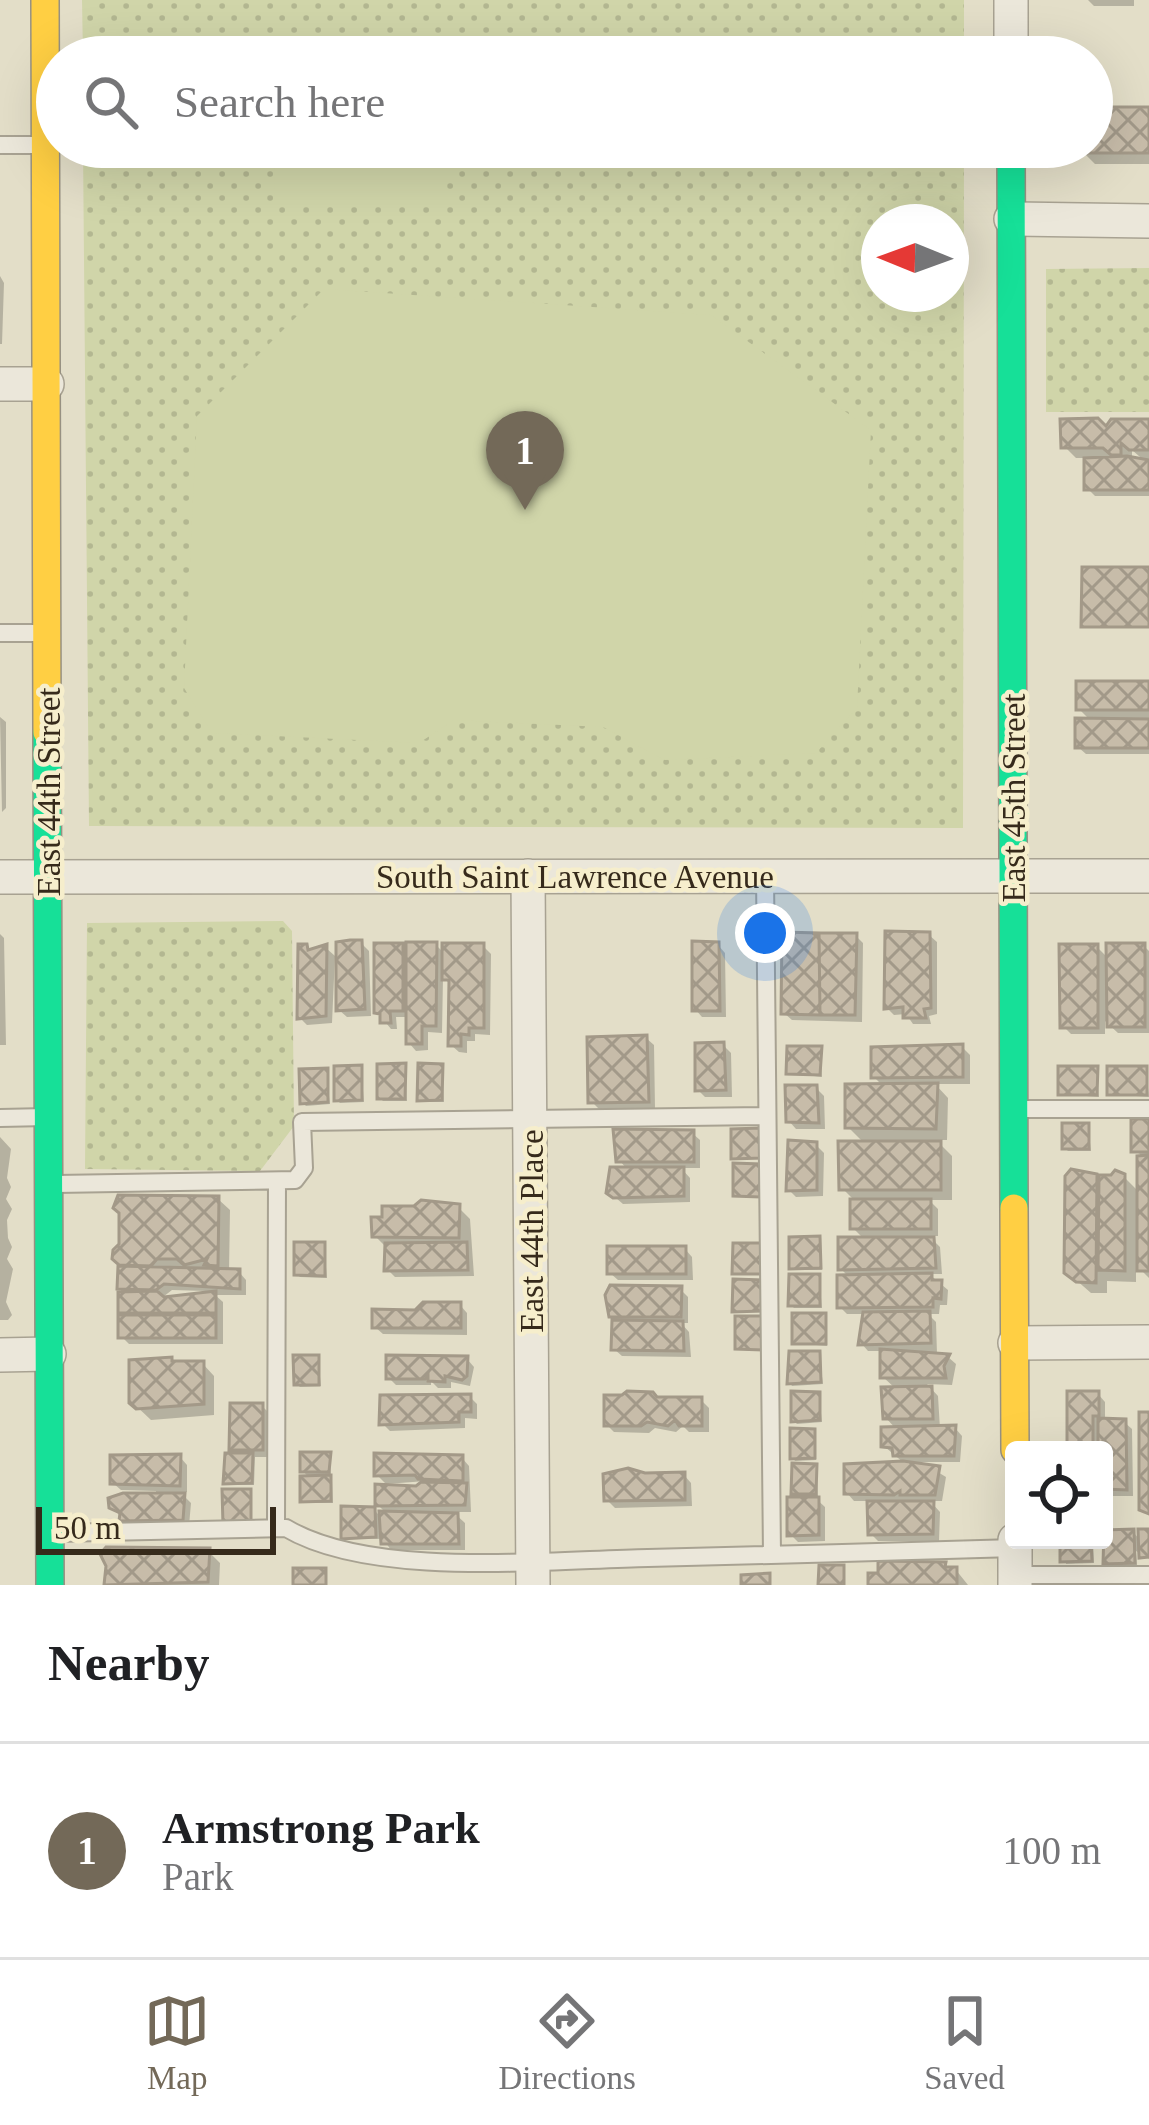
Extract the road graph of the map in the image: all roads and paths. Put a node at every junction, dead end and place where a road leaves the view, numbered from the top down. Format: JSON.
{"nodes":[{"id":1,"x":45,"y":0,"type":"edge"},
{"id":2,"x":1010,"y":0,"type":"edge"},
{"id":3,"x":45,"y":36,"type":"edge"},
{"id":4,"x":1011,"y":36,"type":"edge"},
{"id":5,"x":0,"y":145,"type":"edge"},
{"id":6,"x":36,"y":146,"type":"edge"},
{"id":7,"x":46,"y":168,"type":"edge"},
{"id":8,"x":1011,"y":168,"type":"edge"},
{"id":9,"x":1011,"y":219,"type":"junction"},
{"id":10,"x":1149,"y":221,"type":"edge"},
{"id":11,"x":0,"y":384,"type":"edge"},
{"id":12,"x":47,"y":384,"type":"junction"},
{"id":13,"x":0,"y":633,"type":"edge"},
{"id":14,"x":47,"y":633,"type":"junction"},
{"id":15,"x":528,"y":876,"type":"junction"},
{"id":16,"x":765,"y":876,"type":"junction"},
{"id":17,"x":1013,"y":876,"type":"junction"},
{"id":18,"x":1149,"y":876,"type":"edge"},
{"id":19,"x":0,"y":877,"type":"edge"},
{"id":20,"x":48,"y":877,"type":"junction"},
{"id":21,"x":1014,"y":1108,"type":"junction"},
{"id":22,"x":1149,"y":1109,"type":"edge"},
{"id":23,"x":766,"y":1116,"type":"junction"},
{"id":24,"x":49,"y":1117,"type":"junction"},
{"id":25,"x":0,"y":1118,"type":"edge"},
{"id":26,"x":530,"y":1119,"type":"junction"},
{"id":27,"x":277,"y":1180,"type":"junction"},
{"id":28,"x":49,"y":1184,"type":"junction"},
{"id":29,"x":1149,"y":1342,"type":"edge"},
{"id":30,"x":1015,"y":1343,"type":"junction"},
{"id":31,"x":50,"y":1354,"type":"junction"},
{"id":32,"x":0,"y":1355,"type":"edge"},
{"id":33,"x":1015,"y":1441,"type":"edge"},
{"id":34,"x":276,"y":1528,"type":"junction"},
{"id":35,"x":50,"y":1533,"type":"junction"},
{"id":36,"x":772,"y":1555,"type":"junction"},
{"id":37,"x":1015,"y":1562,"type":"edge"},
{"id":38,"x":533,"y":1573,"type":"edge"},
{"id":39,"x":1149,"y":1575,"type":"edge"},
{"id":40,"x":50,"y":1585,"type":"edge"}],
"edges":[{"from":1,"to":3,"type":"street","name":"East 44th Street"},
{"from":2,"to":4,"type":"street"},
{"from":5,"to":6,"type":"lane"},
{"from":7,"to":12,"type":"street","name":"East 44th Street"},
{"from":8,"to":9,"type":"street","name":"East 45th Street"},
{"from":9,"to":10,"type":"street"},
{"from":9,"to":17,"type":"street","name":"East 45th Street"},
{"from":11,"to":12,"type":"street"},
{"from":12,"to":14,"type":"street","name":"East 44th Street"},
{"from":13,"to":14,"type":"lane"},
{"from":14,"to":20,"type":"street","name":"East 44th Street"},
{"from":15,"to":16,"type":"street","name":"South Saint Lawrence Avenue"},
{"from":15,"to":20,"type":"street","name":"South Saint Lawrence Avenue"},
{"from":15,"to":26,"type":"street","name":"East 44th Place"},
{"from":16,"to":17,"type":"street","name":"South Saint Lawrence Avenue"},
{"from":16,"to":23,"type":"lane"},
{"from":17,"to":18,"type":"street","name":"South Saint Lawrence Avenue"},
{"from":17,"to":21,"type":"street","name":"East 45th Street"},
{"from":19,"to":20,"type":"street","name":"South Saint Lawrence Avenue"},
{"from":20,"to":24,"type":"street","name":"East 44th Street"},
{"from":21,"to":22,"type":"lane"},
{"from":21,"to":30,"type":"street","name":"East 45th Street"},
{"from":23,"to":26,"type":"lane"},
{"from":23,"to":36,"type":"lane"},
{"from":24,"to":25,"type":"lane"},
{"from":24,"to":28,"type":"street","name":"East 44th Street"},
{"from":26,"to":27,"type":"lane"},
{"from":26,"to":38,"type":"street","name":"East 44th Place"},
{"from":27,"to":28,"type":"lane"},
{"from":27,"to":34,"type":"lane"},
{"from":28,"to":31,"type":"street","name":"East 44th Street"},
{"from":29,"to":30,"type":"street"},
{"from":30,"to":33,"type":"street","name":"East 45th Street"},
{"from":31,"to":32,"type":"street"},
{"from":31,"to":35,"type":"street","name":"East 44th Street"},
{"from":34,"to":35,"type":"lane"},
{"from":34,"to":38,"type":"lane"},
{"from":35,"to":40,"type":"street","name":"East 44th Street"},
{"from":36,"to":37,"type":"lane"},
{"from":36,"to":38,"type":"lane"},
{"from":37,"to":39,"type":"lane"}]}
